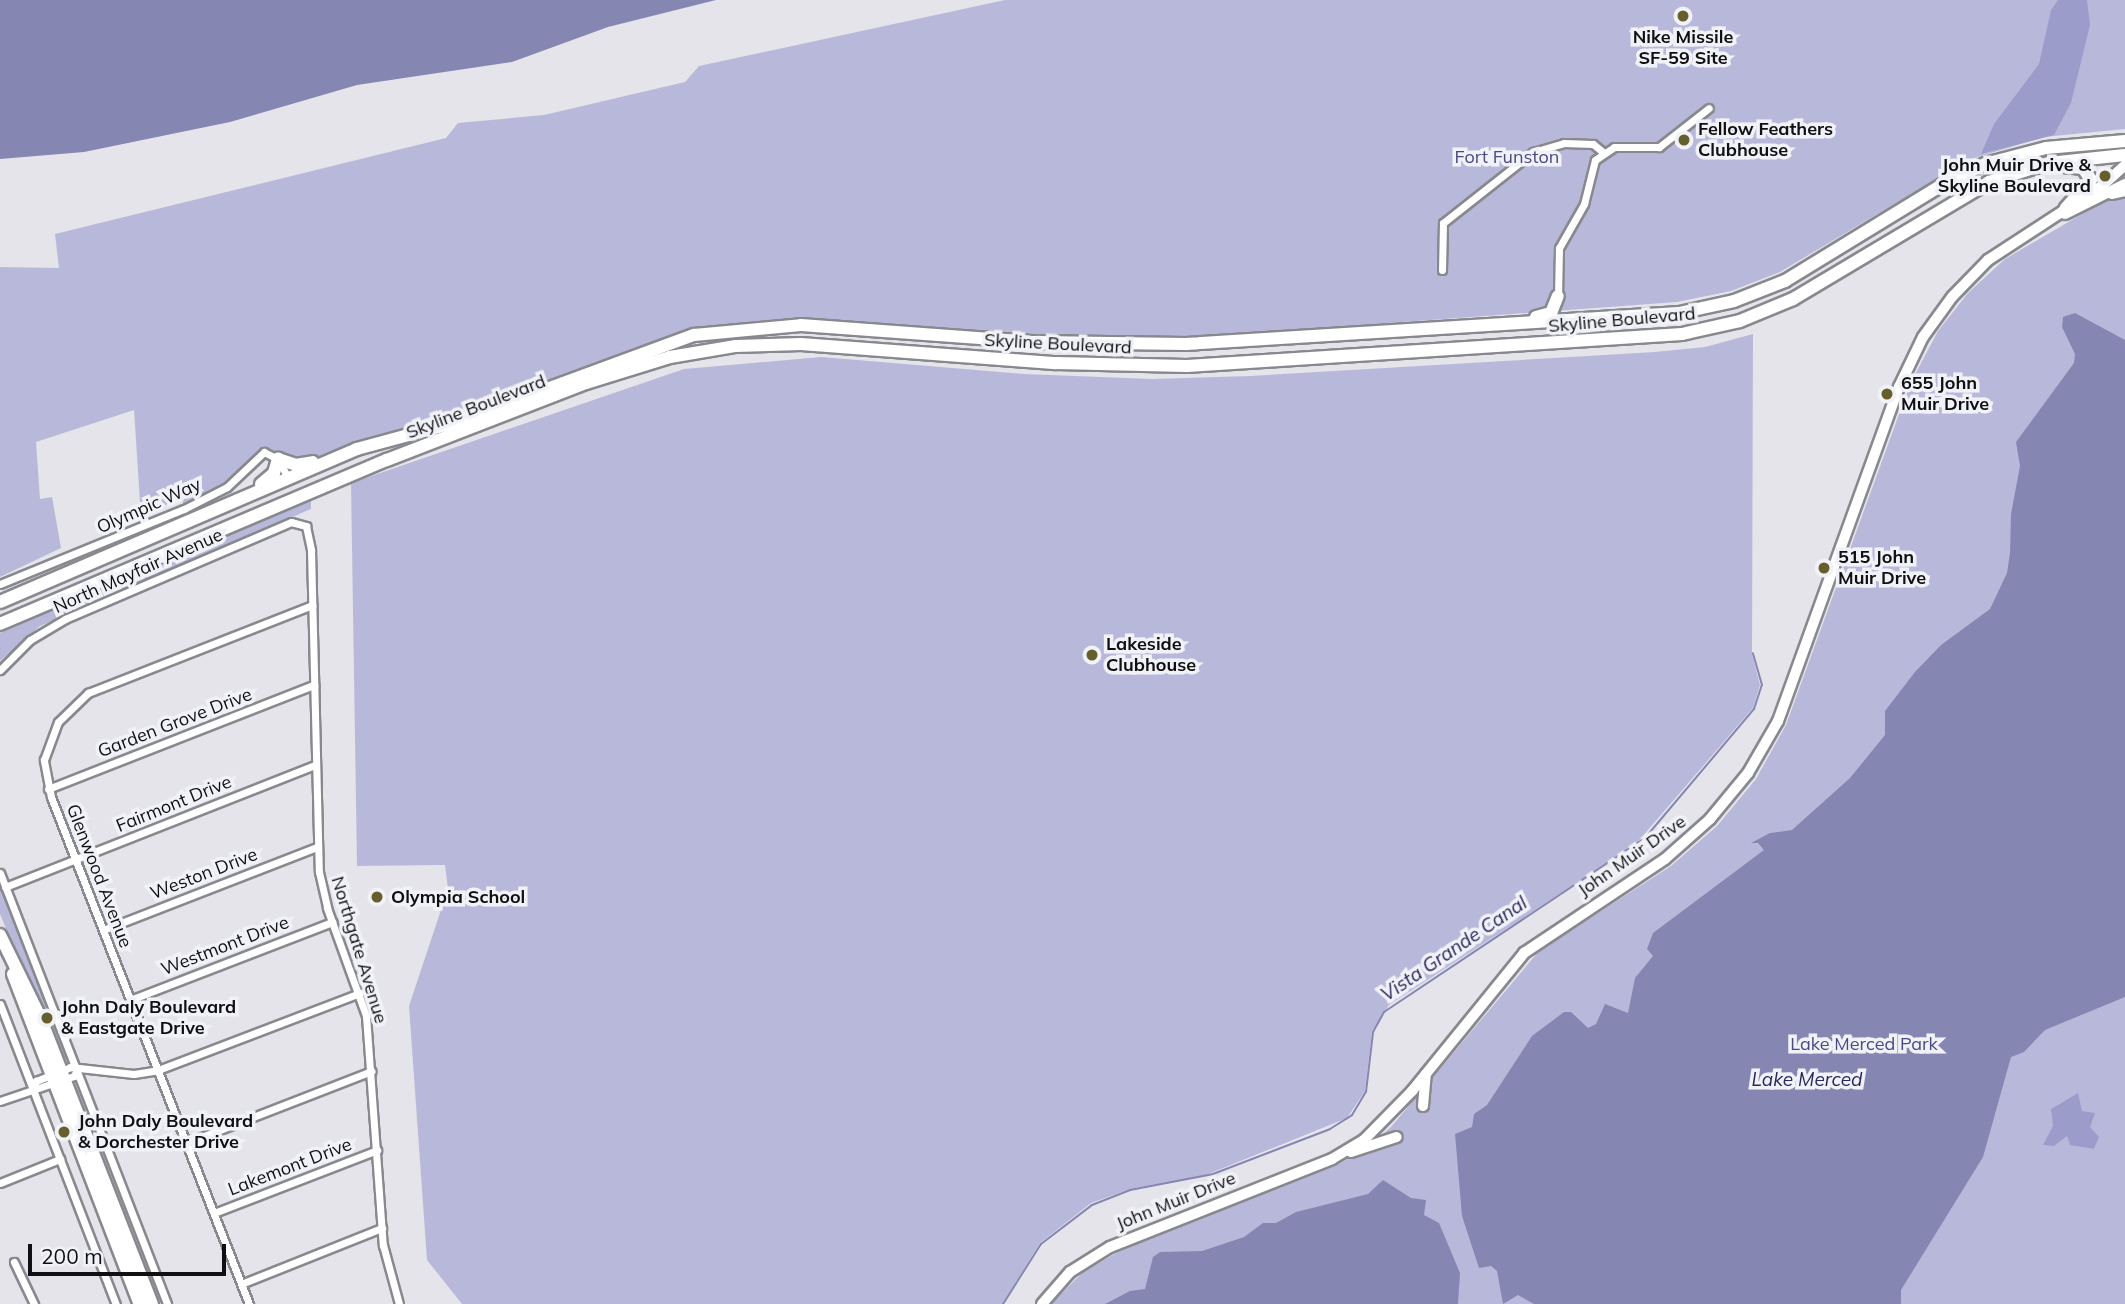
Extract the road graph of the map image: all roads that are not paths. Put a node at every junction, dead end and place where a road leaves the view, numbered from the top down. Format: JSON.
{"nodes":[{"id":1,"x":1709,"y":108,"type":"dead end"},
{"id":2,"x":2125,"y":141,"type":"edge"},
{"id":3,"x":1603,"y":152,"type":"junction"},
{"id":4,"x":2125,"y":155,"type":"edge"},
{"id":5,"x":2125,"y":165,"type":"edge"},
{"id":6,"x":2035,"y":166,"type":"junction"},
{"id":7,"x":2125,"y":184,"type":"edge"},
{"id":8,"x":2119,"y":191,"type":"edge"},
{"id":9,"x":2061,"y":212,"type":"junction"},
{"id":10,"x":1442,"y":270,"type":"dead end"},
{"id":11,"x":1558,"y":296,"type":"junction"},
{"id":12,"x":1606,"y":318,"type":"junction"},
{"id":13,"x":1486,"y":326,"type":"junction"},
{"id":14,"x":340,"y":456,"type":"junction"},
{"id":15,"x":278,"y":459,"type":"junction"},
{"id":16,"x":352,"y":474,"type":"junction"},
{"id":17,"x":288,"y":478,"type":"junction"},
{"id":18,"x":247,"y":496,"type":"junction"},
{"id":19,"x":301,"y":521,"type":"joint"},
{"id":20,"x":237,"y":523,"type":"junction"},
{"id":21,"x":0,"y":584,"type":"edge"},
{"id":22,"x":0,"y":602,"type":"edge"},
{"id":23,"x":312,"y":605,"type":"junction"},
{"id":24,"x":0,"y":624,"type":"edge"},
{"id":25,"x":0,"y":670,"type":"edge"},
{"id":26,"x":314,"y":685,"type":"junction"},
{"id":27,"x":315,"y":765,"type":"junction"},
{"id":28,"x":48,"y":789,"type":"junction"},
{"id":29,"x":317,"y":846,"type":"junction"},
{"id":30,"x":75,"y":860,"type":"junction"},
{"id":31,"x":0,"y":873,"type":"edge"},
{"id":32,"x":5,"y":887,"type":"junction"},
{"id":33,"x":332,"y":922,"type":"junction"},
{"id":34,"x":103,"y":930,"type":"junction"},
{"id":35,"x":0,"y":935,"type":"edge"},
{"id":36,"x":360,"y":993,"type":"junction"},
{"id":37,"x":130,"y":1000,"type":"junction"},
{"id":38,"x":0,"y":1004,"type":"edge"},
{"id":39,"x":78,"y":1069,"type":"junction"},
{"id":40,"x":158,"y":1070,"type":"junction"},
{"id":41,"x":372,"y":1071,"type":"junction"},
{"id":42,"x":1426,"y":1074,"type":"junction"},
{"id":43,"x":57,"y":1077,"type":"junction"},
{"id":44,"x":33,"y":1089,"type":"junction"},
{"id":45,"x":0,"y":1101,"type":"edge"},
{"id":46,"x":1423,"y":1106,"type":"dead end"},
{"id":47,"x":1397,"y":1137,"type":"dead end"},
{"id":48,"x":187,"y":1143,"type":"junction"},
{"id":49,"x":377,"y":1150,"type":"junction"},
{"id":50,"x":1342,"y":1154,"type":"junction"},
{"id":51,"x":60,"y":1159,"type":"junction"},
{"id":52,"x":0,"y":1182,"type":"edge"},
{"id":53,"x":214,"y":1213,"type":"junction"},
{"id":54,"x":382,"y":1228,"type":"junction"},
{"id":55,"x":14,"y":1262,"type":"dead end"},
{"id":56,"x":241,"y":1284,"type":"junction"},
{"id":57,"x":34,"y":1304,"type":"edge"},
{"id":58,"x":116,"y":1304,"type":"edge"},
{"id":59,"x":140,"y":1304,"type":"edge"},
{"id":60,"x":152,"y":1304,"type":"edge"},
{"id":61,"x":167,"y":1304,"type":"edge"},
{"id":62,"x":249,"y":1304,"type":"edge"},
{"id":63,"x":399,"y":1304,"type":"edge"},
{"id":64,"x":1042,"y":1304,"type":"edge"}],
"edges":[{"from":1,"to":3,"type":"street"},
{"from":2,"to":12,"type":"main road","name":"Skyline Boulevard"},
{"from":3,"to":10,"type":"street"},
{"from":3,"to":11,"type":"street"},
{"from":4,"to":6,"type":"main road","name":"Skyline Boulevard"},
{"from":5,"to":9,"type":"street","name":"John Muir Drive"},
{"from":6,"to":9,"type":"main road"},
{"from":6,"to":16,"type":"main road","name":"Skyline Boulevard"},
{"from":7,"to":8,"type":"street","name":"John Muir Drive"},
{"from":8,"to":9,"type":"street","name":"John Muir Drive"},
{"from":9,"to":42,"type":"street","name":"John Muir Drive"},
{"from":11,"to":12,"type":"main road"},
{"from":11,"to":13,"type":"main road"},
{"from":12,"to":13,"type":"main road","name":"Skyline Boulevard"},
{"from":13,"to":14,"type":"main road","name":"Skyline Boulevard"},
{"from":14,"to":15,"type":"main road"},
{"from":14,"to":17,"type":"main road","name":"Skyline Boulevard"},
{"from":15,"to":17,"type":"street"},
{"from":15,"to":18,"type":"main road"},
{"from":15,"to":21,"type":"street","name":"Olympic Way"},
{"from":16,"to":17,"type":"main road"},
{"from":16,"to":20,"type":"main road","name":"Skyline Boulevard"},
{"from":17,"to":18,"type":"main road","name":"Skyline Boulevard"},
{"from":17,"to":20,"type":"main road"},
{"from":18,"to":22,"type":"main road","name":"Skyline Boulevard"},
{"from":19,"to":23,"type":"street","name":"Northgate Avenue"},
{"from":19,"to":25,"type":"street","name":"North Mayfair Avenue"},
{"from":20,"to":24,"type":"main road","name":"Skyline Boulevard"},
{"from":23,"to":26,"type":"street","name":"Northgate Avenue"},
{"from":23,"to":28,"type":"street","name":"Glenwood Avenue"},
{"from":26,"to":27,"type":"street","name":"Northgate Avenue"},
{"from":26,"to":28,"type":"street","name":"Garden Grove Drive"},
{"from":27,"to":29,"type":"street","name":"Northgate Avenue"},
{"from":27,"to":30,"type":"street","name":"Fairmont Drive"},
{"from":28,"to":30,"type":"street","name":"Glenwood Avenue"},
{"from":29,"to":33,"type":"street","name":"Northgate Avenue"},
{"from":29,"to":34,"type":"street","name":"Weston Drive"},
{"from":30,"to":32,"type":"street","name":"Fairmont Drive"},
{"from":30,"to":34,"type":"street","name":"Glenwood Avenue"},
{"from":31,"to":32,"type":"street"},
{"from":32,"to":39,"type":"street"},
{"from":33,"to":36,"type":"street","name":"Northgate Avenue"},
{"from":33,"to":37,"type":"street","name":"Westmont Drive"},
{"from":34,"to":37,"type":"street","name":"Glenwood Avenue"},
{"from":35,"to":43,"type":"main road"},
{"from":36,"to":40,"type":"street"},
{"from":36,"to":41,"type":"street","name":"Northgate Avenue"},
{"from":37,"to":40,"type":"street","name":"Glenwood Avenue"},
{"from":38,"to":44,"type":"street"},
{"from":39,"to":40,"type":"street"},
{"from":39,"to":43,"type":"street"},
{"from":39,"to":61,"type":"street"},
{"from":40,"to":48,"type":"street","name":"Glenwood Avenue"},
{"from":41,"to":48,"type":"street"},
{"from":41,"to":49,"type":"street","name":"Northgate Avenue"},
{"from":42,"to":46,"type":"street"},
{"from":42,"to":50,"type":"street","name":"John Muir Drive"},
{"from":43,"to":44,"type":"street"},
{"from":43,"to":59,"type":"main road"},
{"from":43,"to":60,"type":"main road"},
{"from":44,"to":45,"type":"street"},
{"from":44,"to":51,"type":"street"},
{"from":47,"to":50,"type":"street"},
{"from":48,"to":53,"type":"street","name":"Glenwood Avenue"},
{"from":49,"to":53,"type":"street","name":"Lakemont Drive"},
{"from":49,"to":54,"type":"street","name":"Northgate Avenue"},
{"from":50,"to":64,"type":"street","name":"John Muir Drive"},
{"from":51,"to":52,"type":"street"},
{"from":51,"to":58,"type":"street"},
{"from":53,"to":56,"type":"street","name":"Glenwood Avenue"},
{"from":54,"to":56,"type":"street"},
{"from":54,"to":63,"type":"street","name":"Northgate Avenue"},
{"from":55,"to":57,"type":"street"},
{"from":56,"to":62,"type":"street","name":"Glenwood Avenue"}]}
